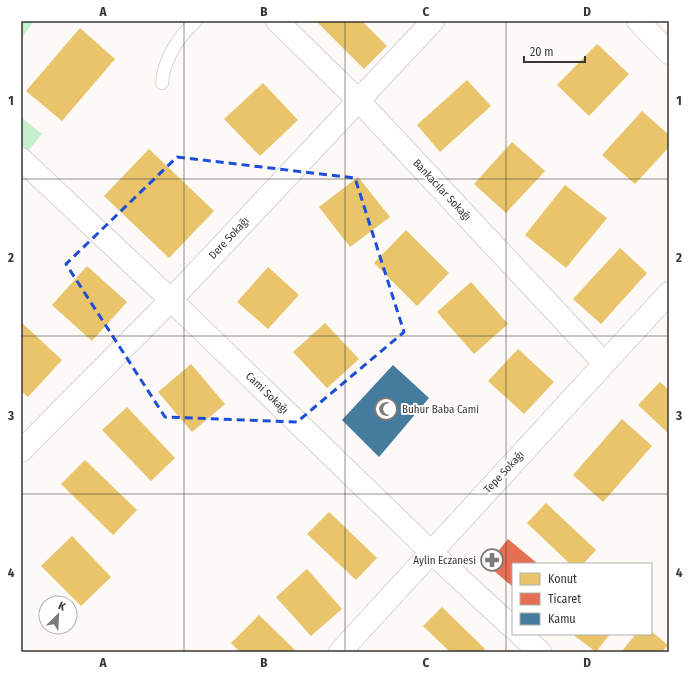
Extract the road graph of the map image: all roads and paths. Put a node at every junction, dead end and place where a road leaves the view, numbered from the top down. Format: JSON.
{"nodes":[{"id":1,"x":196,"y":21,"type":"edge"},
{"id":2,"x":277,"y":21,"type":"edge"},
{"id":3,"x":433,"y":21,"type":"edge"},
{"id":4,"x":638,"y":21,"type":"edge"},
{"id":5,"x":669,"y":53,"type":"edge"},
{"id":6,"x":162,"y":83,"type":"dead end"},
{"id":7,"x":358,"y":100,"type":"junction"},
{"id":8,"x":21,"y":159,"type":"edge"},
{"id":9,"x":669,"y":293,"type":"edge"},
{"id":10,"x":171,"y":300,"type":"junction"},
{"id":11,"x":604,"y":363,"type":"junction"},
{"id":12,"x":21,"y":451,"type":"edge"},
{"id":13,"x":431,"y":552,"type":"junction"},
{"id":14,"x":512,"y":627,"type":"edge"},
{"id":15,"x":521,"y":635,"type":"edge"},
{"id":16,"x":340,"y":652,"type":"edge"},
{"id":17,"x":540,"y":652,"type":"edge"}],
"edges":[{"from":1,"to":6,"type":"lane"},
{"from":2,"to":7,"type":"street","name":"Bankacılar Sokağı"},
{"from":3,"to":7,"type":"street","name":"Dere Sokağı"},
{"from":4,"to":5,"type":"street"},
{"from":7,"to":10,"type":"street","name":"Dere Sokağı"},
{"from":7,"to":11,"type":"street","name":"Bankacılar Sokağı"},
{"from":8,"to":10,"type":"street","name":"Cami Sokağı"},
{"from":9,"to":11,"type":"street","name":"Tepe Sokağı"},
{"from":10,"to":12,"type":"street","name":"Dere Sokağı"},
{"from":10,"to":13,"type":"street","name":"Cami Sokağı"},
{"from":11,"to":13,"type":"street","name":"Tepe Sokağı"},
{"from":13,"to":14,"type":"street","name":"Cami Sokağı"},
{"from":13,"to":16,"type":"street","name":"Tepe Sokağı"},
{"from":15,"to":17,"type":"street"}]}
